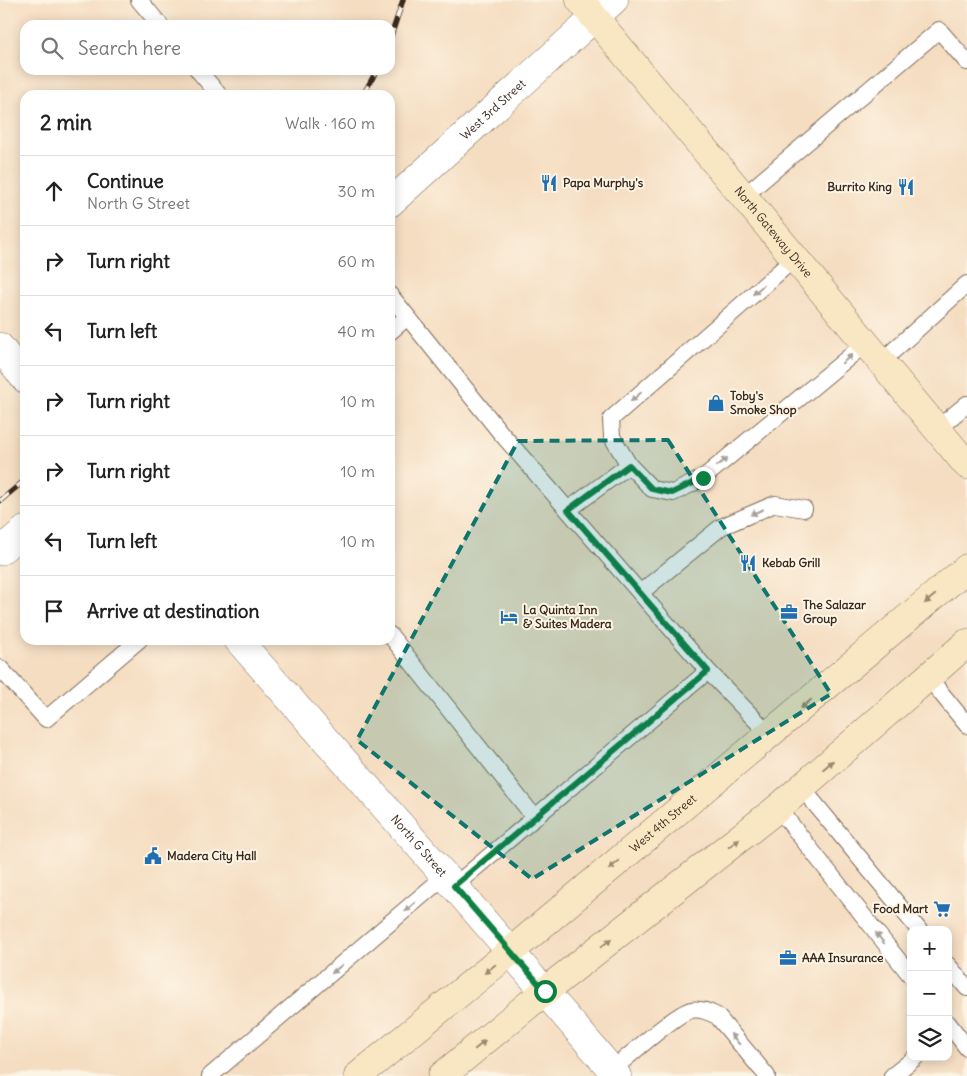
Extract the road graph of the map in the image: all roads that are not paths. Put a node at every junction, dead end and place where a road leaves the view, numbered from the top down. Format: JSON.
{"nodes":[{"id":1,"x":139,"y":0,"type":"edge"},
{"id":2,"x":596,"y":5,"type":"edge"},
{"id":3,"x":156,"y":20,"type":"edge"},
{"id":4,"x":967,"y":62,"type":"edge"},
{"id":5,"x":202,"y":75,"type":"edge"},
{"id":6,"x":215,"y":90,"type":"edge"},
{"id":7,"x":744,"y":196,"type":"junction"},
{"id":8,"x":395,"y":198,"type":"edge"},
{"id":9,"x":795,"y":258,"type":"junction"},
{"id":10,"x":967,"y":284,"type":"edge"},
{"id":11,"x":395,"y":301,"type":"edge"},
{"id":12,"x":408,"y":317,"type":"junction"},
{"id":13,"x":395,"y":328,"type":"edge"},
{"id":14,"x":0,"y":347,"type":"edge"},
{"id":15,"x":874,"y":352,"type":"junction"},
{"id":16,"x":20,"y":372,"type":"edge"},
{"id":17,"x":967,"y":404,"type":"edge"},
{"id":18,"x":937,"y":429,"type":"junction"},
{"id":19,"x":629,"y":465,"type":"junction"},
{"id":20,"x":967,"y":465,"type":"edge"},
{"id":21,"x":804,"y":509,"type":"dead end"},
{"id":22,"x":568,"y":510,"type":"junction"},
{"id":23,"x":20,"y":534,"type":"edge"},
{"id":24,"x":0,"y":551,"type":"edge"},
{"id":25,"x":967,"y":568,"type":"edge"},
{"id":26,"x":640,"y":593,"type":"junction"},
{"id":27,"x":395,"y":641,"type":"edge"},
{"id":28,"x":967,"y":643,"type":"edge"},
{"id":29,"x":133,"y":645,"type":"edge"},
{"id":30,"x":242,"y":645,"type":"edge"},
{"id":31,"x":0,"y":668,"type":"edge"},
{"id":32,"x":708,"y":671,"type":"junction"},
{"id":33,"x":928,"y":677,"type":"junction"},
{"id":34,"x":967,"y":724,"type":"edge"},
{"id":35,"x":770,"y":735,"type":"junction"},
{"id":36,"x":802,"y":788,"type":"junction"},
{"id":37,"x":778,"y":808,"type":"junction"},
{"id":38,"x":535,"y":818,"type":"junction"},
{"id":39,"x":450,"y":881,"type":"junction"},
{"id":40,"x":916,"y":926,"type":"edge"},
{"id":41,"x":510,"y":952,"type":"junction"},
{"id":42,"x":952,"y":970,"type":"edge"},
{"id":43,"x":907,"y":971,"type":"edge"},
{"id":44,"x":967,"y":988,"type":"edge"},
{"id":45,"x":545,"y":991,"type":"junction"},
{"id":46,"x":952,"y":1028,"type":"edge"},
{"id":47,"x":967,"y":1048,"type":"edge"},
{"id":48,"x":911,"y":1061,"type":"edge"},
{"id":49,"x":615,"y":1073,"type":"edge"},
{"id":50,"x":210,"y":1076,"type":"edge"},
{"id":51,"x":358,"y":1076,"type":"edge"},
{"id":52,"x":442,"y":1076,"type":"edge"},
{"id":53,"x":767,"y":1076,"type":"edge"},
{"id":54,"x":892,"y":1076,"type":"edge"}],
"edges":[{"from":1,"to":3,"type":"lane"},
{"from":2,"to":7,"type":"main road","name":"North Gateway Drive"},
{"from":2,"to":8,"type":"street","name":"West 3rd Street"},
{"from":4,"to":7,"type":"lane"},
{"from":5,"to":6,"type":"lane"},
{"from":7,"to":9,"type":"main road","name":"North Gateway Drive"},
{"from":9,"to":15,"type":"main road","name":"North Gateway Drive"},
{"from":9,"to":19,"type":"lane","one_way":true},
{"from":10,"to":15,"type":"lane"},
{"from":11,"to":12,"type":"lane"},
{"from":12,"to":13,"type":"lane"},
{"from":12,"to":22,"type":"lane"},
{"from":14,"to":16,"type":"street"},
{"from":15,"to":18,"type":"main road","name":"North Gateway Drive"},
{"from":19,"to":15,"type":"lane","one_way":true},
{"from":17,"to":18,"type":"lane"},
{"from":18,"to":20,"type":"main road","name":"North Gateway Drive"},
{"from":19,"to":22,"type":"lane"},
{"from":21,"to":26,"type":"lane","one_way":true},
{"from":22,"to":26,"type":"lane"},
{"from":23,"to":24,"type":"street"},
{"from":25,"to":35,"type":"main road","name":"West 4th Street","one_way":true},
{"from":26,"to":32,"type":"lane"},
{"from":27,"to":38,"type":"lane"},
{"from":28,"to":33,"type":"main road"},
{"from":29,"to":31,"type":"lane"},
{"from":30,"to":39,"type":"street","name":"North G Street"},
{"from":32,"to":35,"type":"lane"},
{"from":32,"to":38,"type":"lane"},
{"from":33,"to":34,"type":"lane"},
{"from":36,"to":33,"type":"main road","one_way":true},
{"from":35,"to":41,"type":"main road","name":"West 4th Street","one_way":true},
{"from":36,"to":37,"type":"main road"},
{"from":36,"to":40,"type":"lane"},
{"from":43,"to":37,"type":"lane","one_way":true},
{"from":45,"to":37,"type":"main road","one_way":true},
{"from":38,"to":39,"type":"lane"},
{"from":39,"to":41,"type":"street","name":"North G Street"},
{"from":39,"to":50,"type":"lane","one_way":true},
{"from":41,"to":45,"type":"street","name":"North G Street"},
{"from":41,"to":51,"type":"main road","name":"West 4th Street","one_way":true},
{"from":42,"to":44,"type":"lane"},
{"from":45,"to":49,"type":"street","name":"North G Street"},
{"from":52,"to":45,"type":"main road","one_way":true},
{"from":46,"to":47,"type":"lane"},
{"from":48,"to":54,"type":"lane"},
{"from":53,"to":49,"type":"lane","one_way":true}]}
